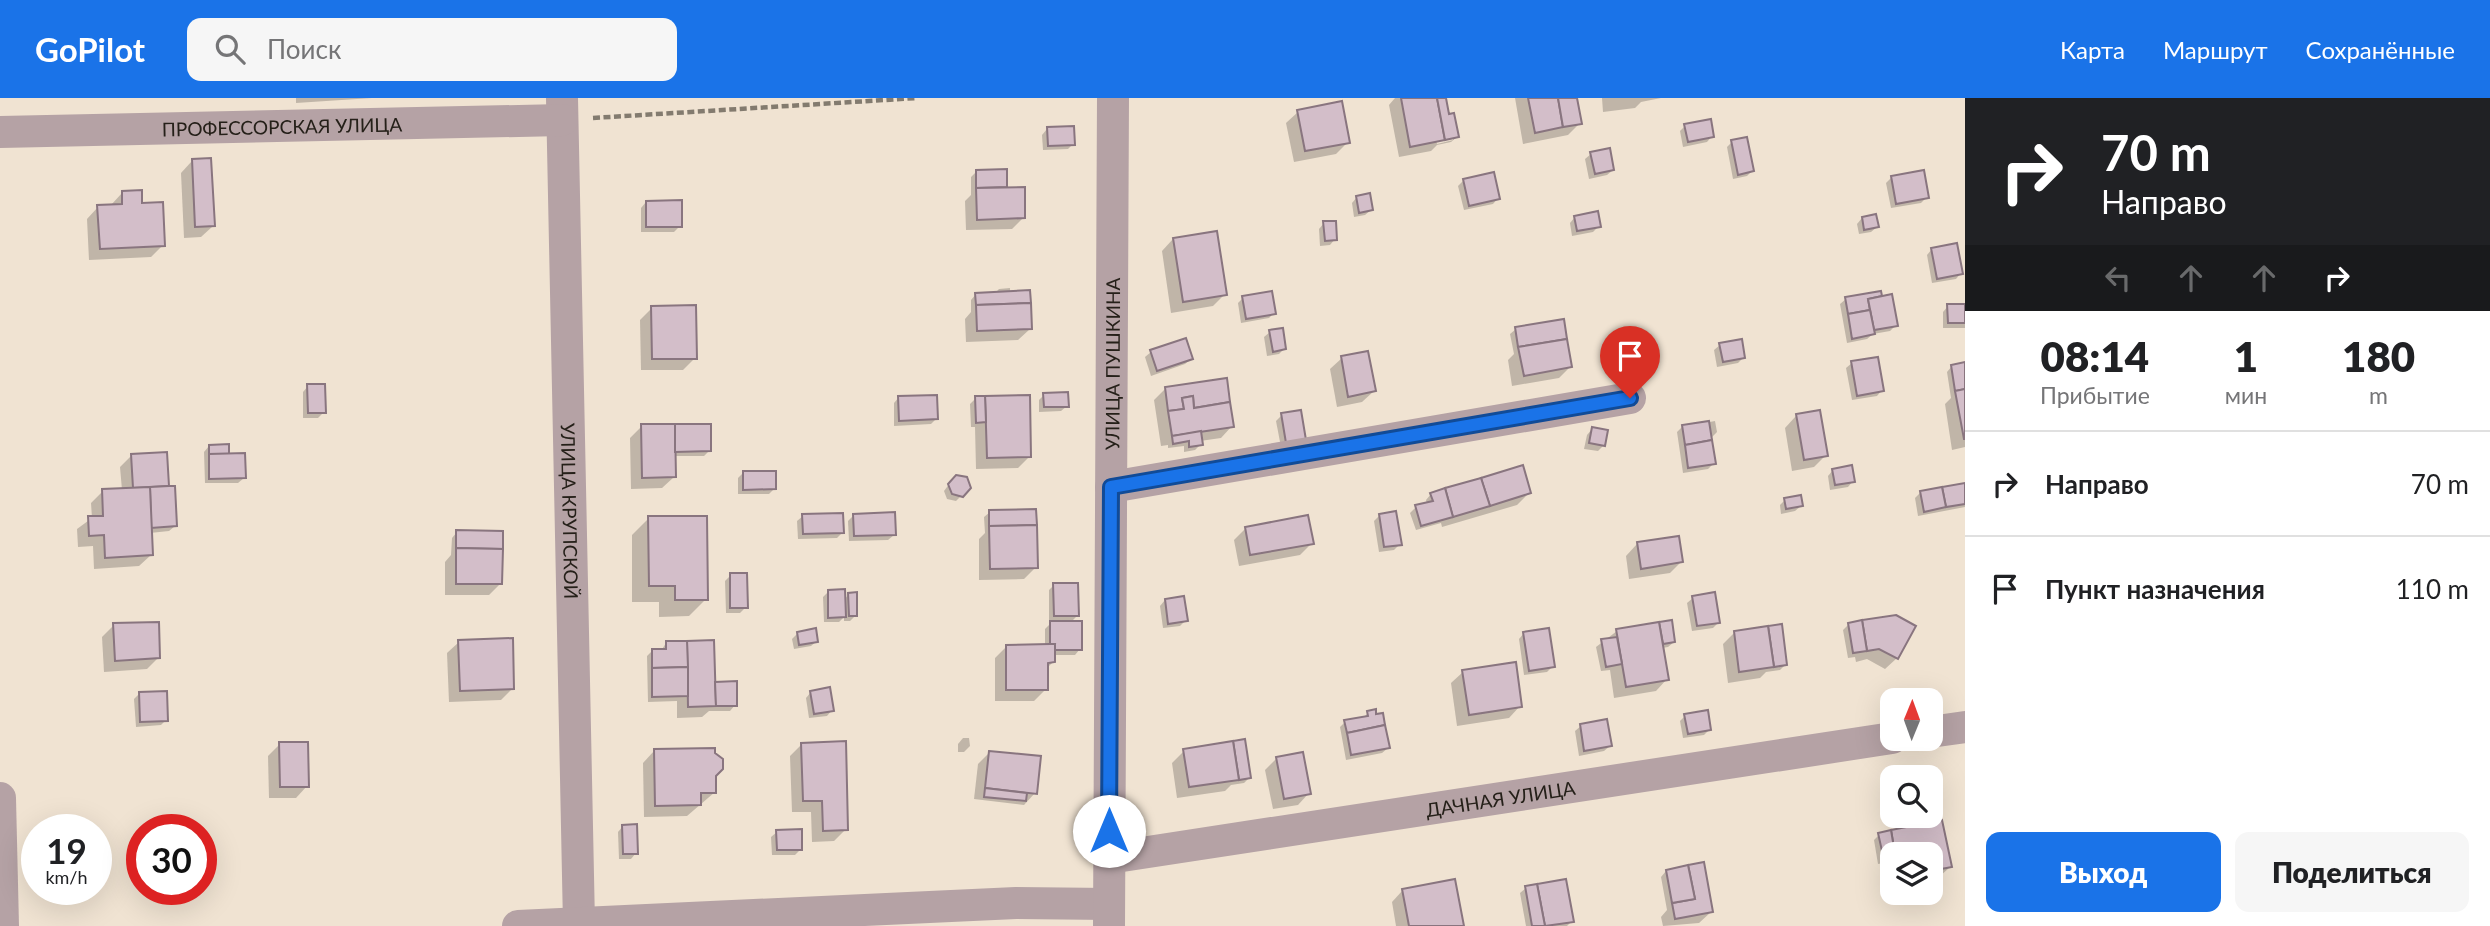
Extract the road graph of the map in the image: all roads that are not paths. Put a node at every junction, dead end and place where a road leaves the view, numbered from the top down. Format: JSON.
{"nodes":[{"id":1,"x":1113,"y":98,"type":"edge"},
{"id":2,"x":562,"y":109,"type":"edge"},
{"id":3,"x":0,"y":132,"type":"edge"},
{"id":4,"x":1630,"y":398,"type":"dead end"},
{"id":5,"x":1111,"y":487,"type":"junction"},
{"id":6,"x":1965,"y":727,"type":"edge"},
{"id":7,"x":1943,"y":730,"type":"edge"},
{"id":8,"x":1880,"y":740,"type":"edge"},
{"id":9,"x":0,"y":798,"type":"edge"},
{"id":10,"x":1109,"y":858,"type":"junction"},
{"id":11,"x":1109,"y":915,"type":"edge"},
{"id":12,"x":579,"y":923,"type":"junction"},
{"id":13,"x":3,"y":926,"type":"edge"},
{"id":14,"x":518,"y":926,"type":"edge"}],
"edges":[{"from":1,"to":5,"type":"street","name":"УЛИЦА ПУШКИНА"},
{"from":2,"to":3,"type":"street","name":"ПРОФЕССОРСКАЯ УЛИЦА"},
{"from":2,"to":12,"type":"street","name":"УЛИЦА КРУПСКОЙ"},
{"from":4,"to":5,"type":"street"},
{"from":5,"to":10,"type":"street","name":"УЛИЦА ПУШКИНА"},
{"from":6,"to":7,"type":"street"},
{"from":8,"to":10,"type":"street","name":"ДАЧНАЯ УЛИЦА"},
{"from":9,"to":13,"type":"street"},
{"from":10,"to":11,"type":"street","name":"УЛИЦА ПУШКИНА"},
{"from":11,"to":12,"type":"street"},
{"from":12,"to":14,"type":"street"}]}
